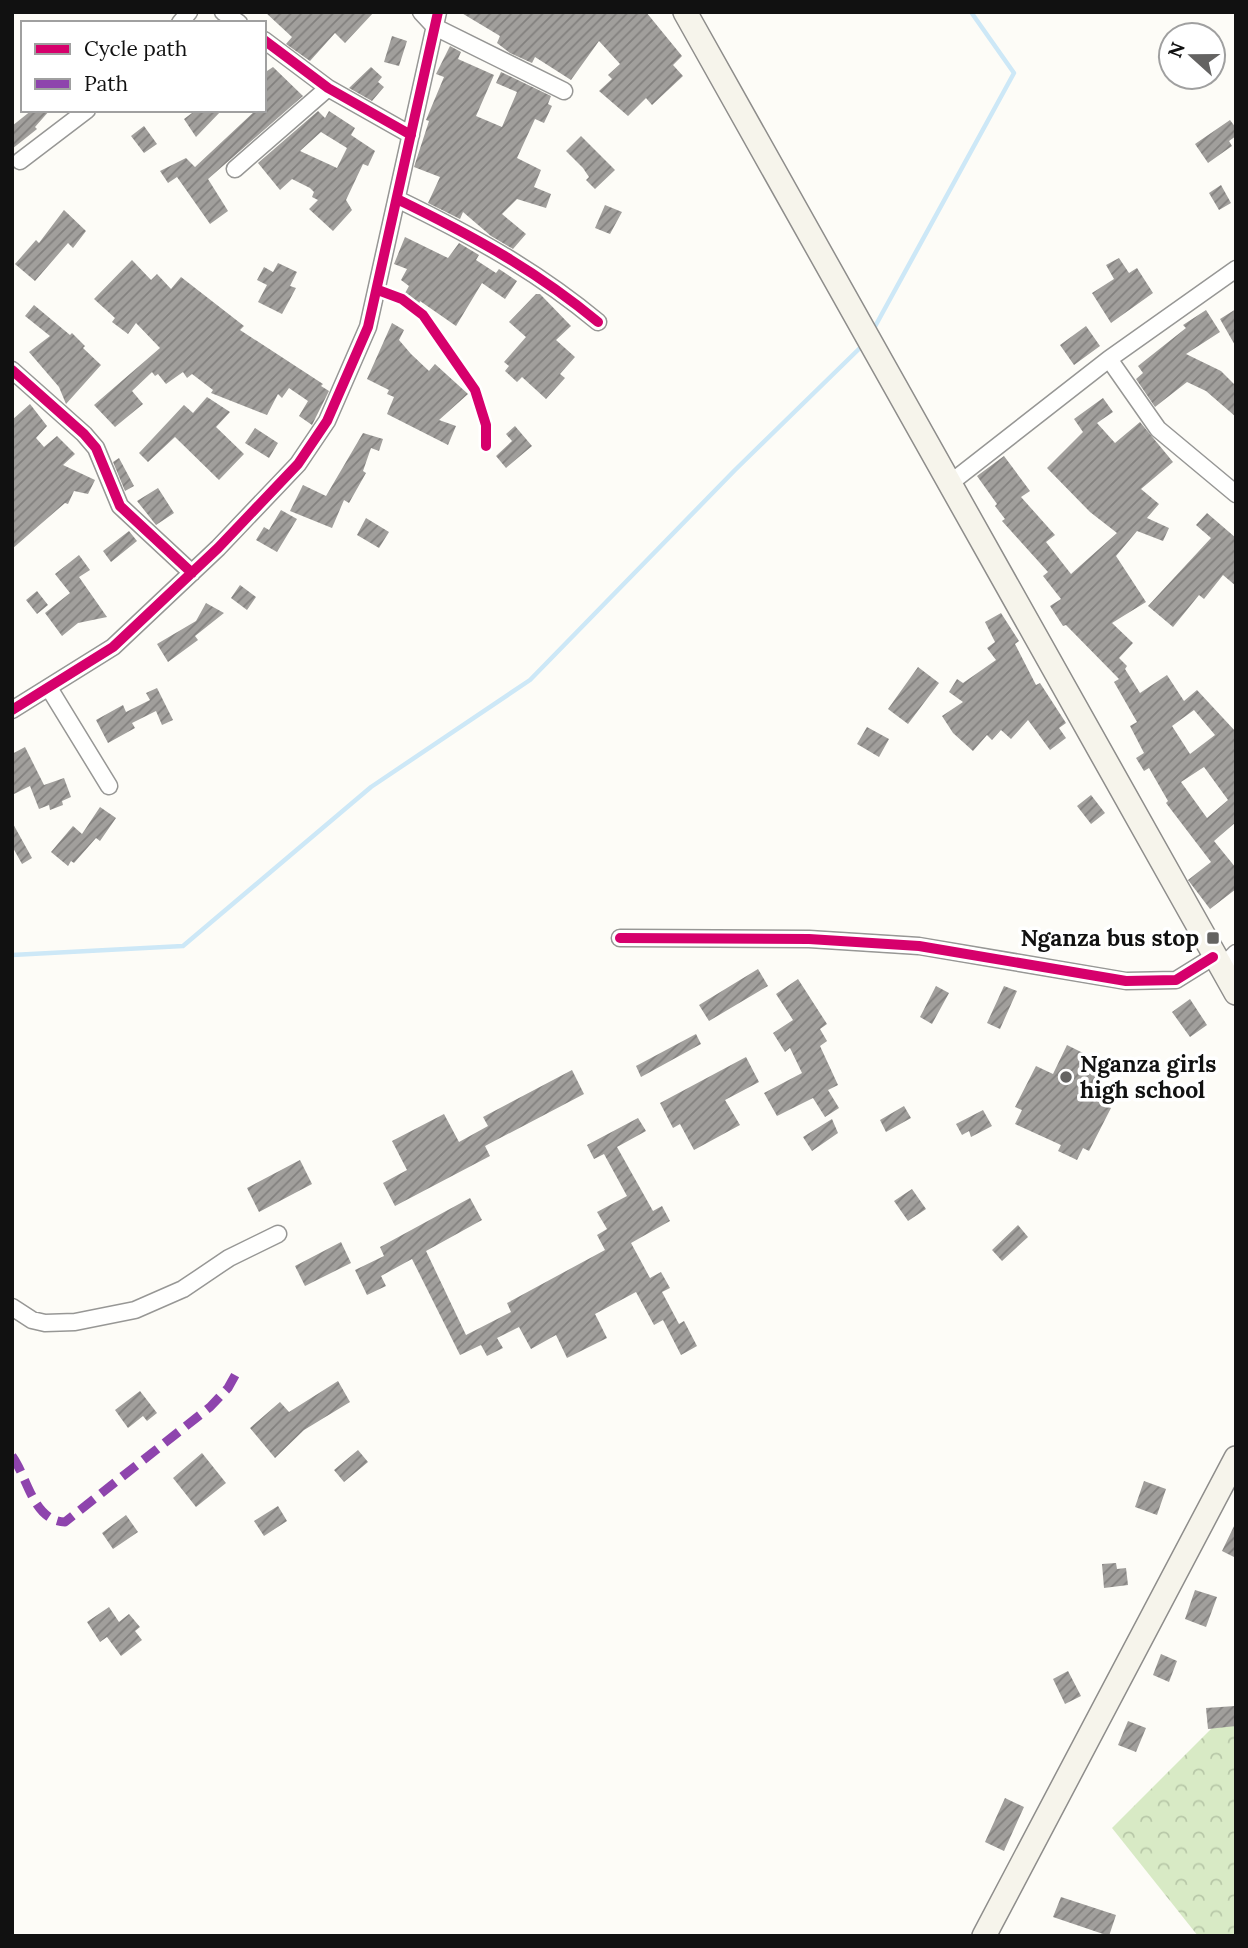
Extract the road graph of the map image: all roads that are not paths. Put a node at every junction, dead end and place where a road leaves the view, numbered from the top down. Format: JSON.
{"nodes":[{"id":1,"x":421,"y":12,"type":"edge"},
{"id":2,"x":685,"y":12,"type":"edge"},
{"id":3,"x":437,"y":20,"type":"edge"},
{"id":4,"x":266,"y":42,"type":"edge"},
{"id":5,"x":328,"y":89,"type":"junction"},
{"id":6,"x":564,"y":92,"type":"dead end"},
{"id":7,"x":85,"y":112,"type":"edge"},
{"id":8,"x":411,"y":135,"type":"junction"},
{"id":9,"x":20,"y":161,"type":"dead end"},
{"id":10,"x":234,"y":169,"type":"dead end"},
{"id":11,"x":397,"y":199,"type":"junction"},
{"id":12,"x":1236,"y":269,"type":"edge"},
{"id":13,"x":597,"y":323,"type":"dead end"},
{"id":14,"x":1109,"y":359,"type":"junction"},
{"id":15,"x":12,"y":370,"type":"edge"},
{"id":16,"x":949,"y":484,"type":"junction"},
{"id":17,"x":1236,"y":495,"type":"edge"},
{"id":18,"x":192,"y":573,"type":"junction"},
{"id":19,"x":48,"y":688,"type":"junction"},
{"id":20,"x":12,"y":710,"type":"edge"},
{"id":21,"x":109,"y":786,"type":"dead end"},
{"id":22,"x":620,"y":938,"type":"dead end"},
{"id":23,"x":1223,"y":959,"type":"edge"},
{"id":24,"x":1236,"y":993,"type":"edge"},
{"id":25,"x":278,"y":1234,"type":"dead end"},
{"id":26,"x":12,"y":1307,"type":"edge"},
{"id":27,"x":1236,"y":1458,"type":"edge"},
{"id":28,"x":985,"y":1936,"type":"edge"}],
"edges":[{"from":1,"to":3,"type":"street"},
{"from":2,"to":16,"type":"main road"},
{"from":3,"to":6,"type":"street"},
{"from":3,"to":8,"type":"street"},
{"from":4,"to":5,"type":"street"},
{"from":5,"to":8,"type":"street"},
{"from":5,"to":10,"type":"street"},
{"from":7,"to":9,"type":"street"},
{"from":8,"to":11,"type":"street"},
{"from":11,"to":13,"type":"street"},
{"from":11,"to":18,"type":"street"},
{"from":12,"to":14,"type":"street"},
{"from":14,"to":16,"type":"street"},
{"from":14,"to":17,"type":"street"},
{"from":15,"to":18,"type":"street"},
{"from":16,"to":23,"type":"main road"},
{"from":18,"to":19,"type":"street"},
{"from":19,"to":20,"type":"street"},
{"from":19,"to":21,"type":"street"},
{"from":22,"to":23,"type":"street"},
{"from":23,"to":24,"type":"main road"},
{"from":25,"to":26,"type":"street"},
{"from":27,"to":28,"type":"main road"}]}
